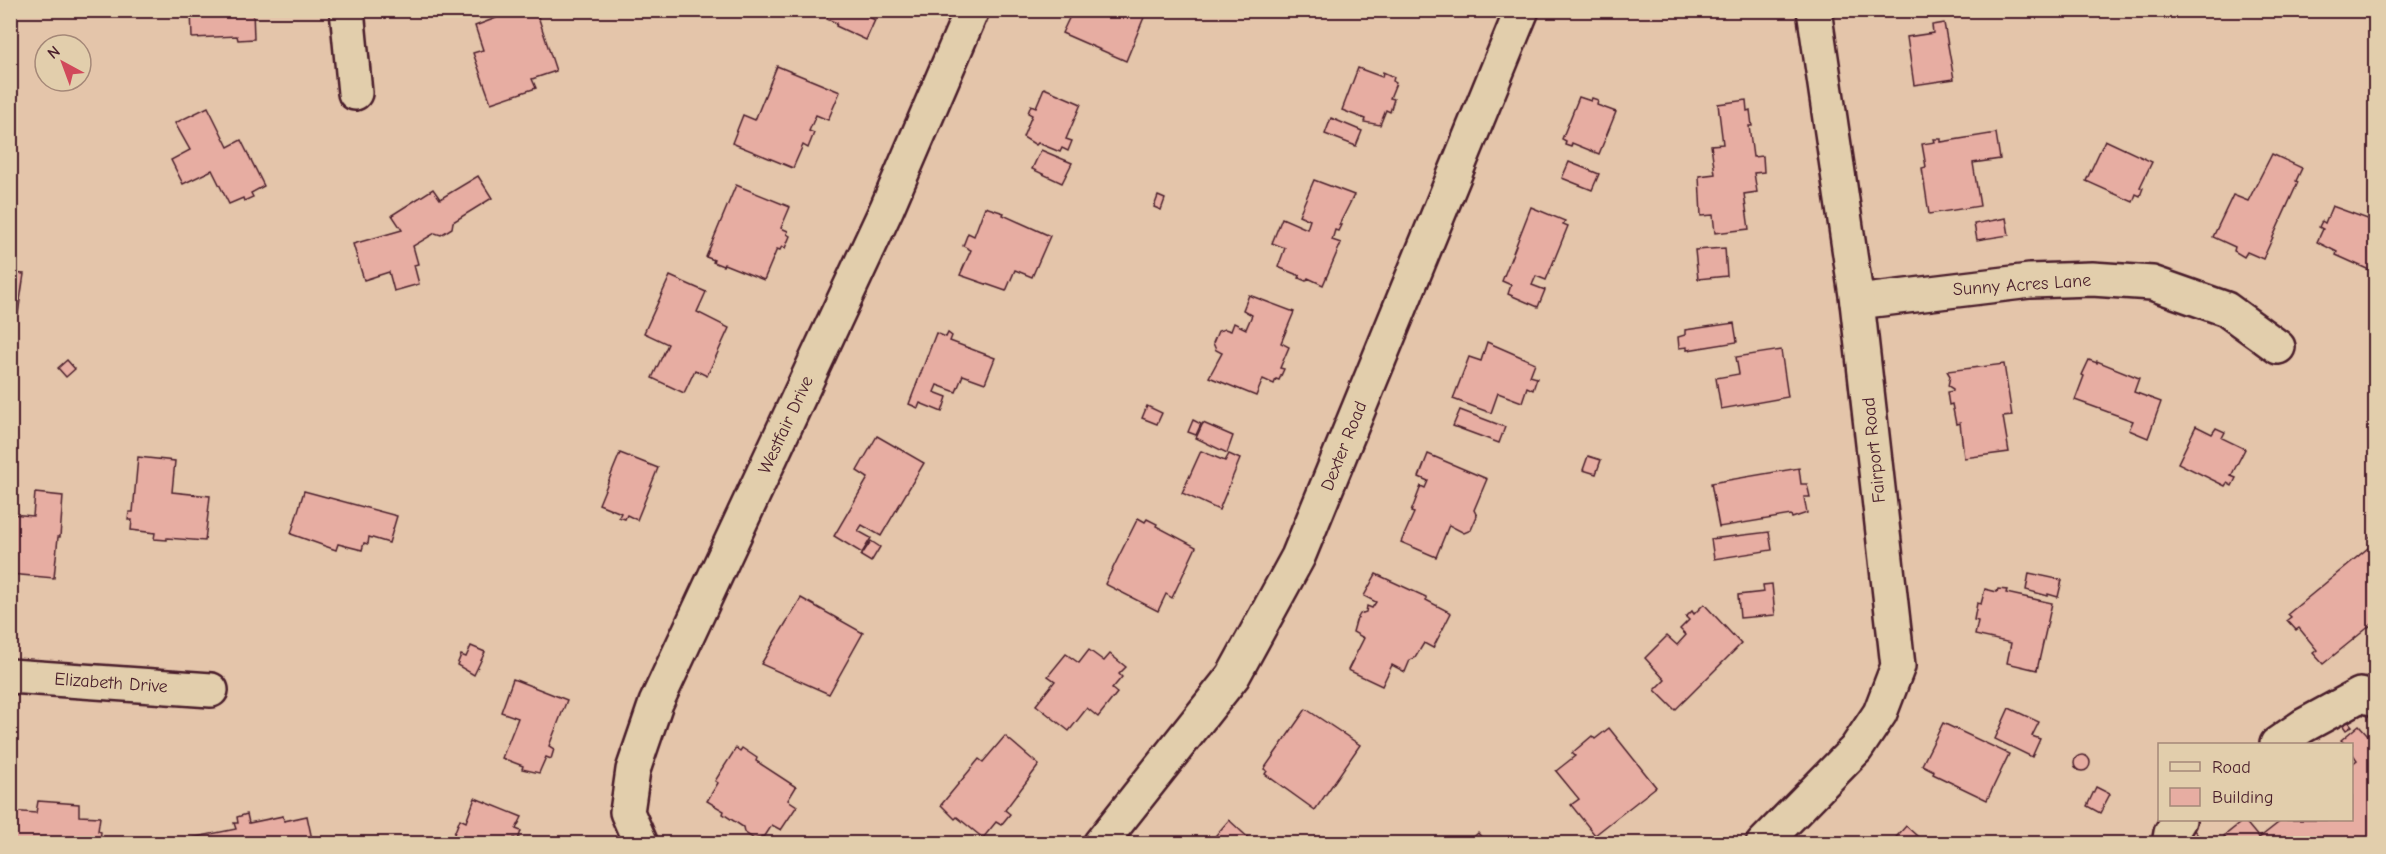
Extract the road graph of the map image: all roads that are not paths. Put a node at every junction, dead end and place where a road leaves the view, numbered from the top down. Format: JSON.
{"nodes":[{"id":1,"x":347,"y":10,"type":"edge"},
{"id":2,"x":972,"y":10,"type":"edge"},
{"id":3,"x":1522,"y":10,"type":"edge"},
{"id":4,"x":1814,"y":10,"type":"edge"},
{"id":5,"x":355,"y":93,"type":"dead end"},
{"id":6,"x":1857,"y":302,"type":"junction"},
{"id":7,"x":2278,"y":347,"type":"dead end"},
{"id":8,"x":10,"y":676,"type":"edge"},
{"id":9,"x":211,"y":690,"type":"dead end"},
{"id":10,"x":2376,"y":699,"type":"edge"},
{"id":11,"x":2278,"y":743,"type":"edge"},
{"id":12,"x":2178,"y":821,"type":"edge"},
{"id":13,"x":640,"y":843,"type":"edge"},
{"id":14,"x":1100,"y":843,"type":"edge"},
{"id":15,"x":1763,"y":843,"type":"edge"},
{"id":16,"x":2169,"y":843,"type":"edge"}],
"edges":[{"from":1,"to":5,"type":"street"},
{"from":2,"to":13,"type":"street","name":"Westfair Drive"},
{"from":3,"to":14,"type":"street","name":"Dexter Road"},
{"from":4,"to":6,"type":"street","name":"Fairport Road"},
{"from":6,"to":7,"type":"street","name":"Sunny Acres Lane"},
{"from":6,"to":15,"type":"street","name":"Fairport Road"},
{"from":8,"to":9,"type":"street","name":"Elizabeth Drive"},
{"from":10,"to":11,"type":"street"},
{"from":12,"to":16,"type":"street"}]}
